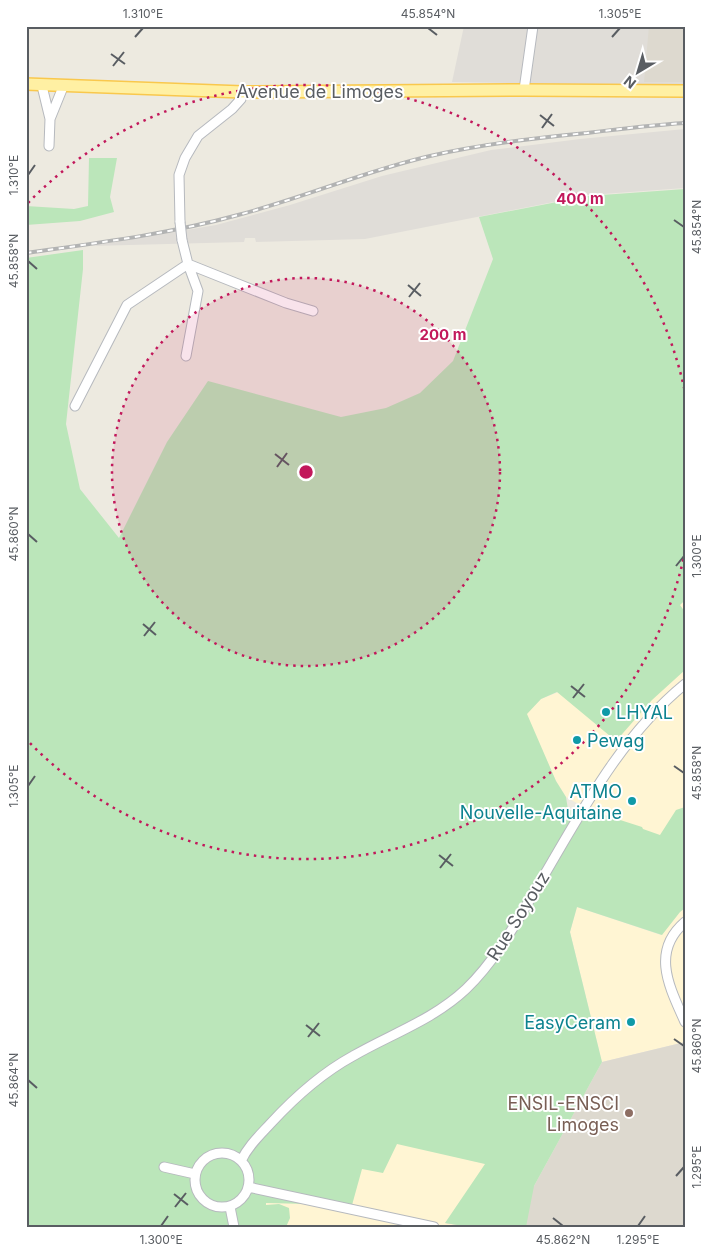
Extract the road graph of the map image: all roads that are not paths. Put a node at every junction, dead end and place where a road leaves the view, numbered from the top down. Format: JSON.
{"nodes":[{"id":1,"x":533,"y":26,"type":"edge"},
{"id":2,"x":26,"y":84,"type":"edge"},
{"id":3,"x":42,"y":86,"type":"junction"},
{"id":4,"x":63,"y":86,"type":"junction"},
{"id":5,"x":524,"y":90,"type":"junction"},
{"id":6,"x":685,"y":91,"type":"edge"},
{"id":7,"x":243,"y":92,"type":"junction"},
{"id":8,"x":50,"y":119,"type":"junction"},
{"id":9,"x":49,"y":146,"type":"dead end"},
{"id":10,"x":188,"y":264,"type":"junction"},
{"id":11,"x":313,"y":311,"type":"dead end"},
{"id":12,"x":186,"y":356,"type":"dead end"},
{"id":13,"x":75,"y":406,"type":"dead end"},
{"id":14,"x":685,"y":684,"type":"edge"},
{"id":15,"x":685,"y":922,"type":"edge"},
{"id":16,"x":685,"y":1022,"type":"edge"},
{"id":17,"x":241,"y":1160,"type":"junction"},
{"id":18,"x":164,"y":1167,"type":"dead end"},
{"id":19,"x":195,"y":1174,"type":"junction"},
{"id":20,"x":248,"y":1187,"type":"junction"},
{"id":21,"x":230,"y":1206,"type":"junction"},
{"id":22,"x":234,"y":1227,"type":"edge"},
{"id":23,"x":434,"y":1227,"type":"edge"}],
"edges":[{"from":1,"to":5,"type":"street"},
{"from":2,"to":3,"type":"main road","name":"Avenue de Limoges"},
{"from":3,"to":4,"type":"main road","name":"Avenue de Limoges"},
{"from":3,"to":8,"type":"street"},
{"from":4,"to":7,"type":"main road","name":"Avenue de Limoges"},
{"from":4,"to":8,"type":"street"},
{"from":5,"to":6,"type":"main road","name":"Avenue de Limoges"},
{"from":5,"to":7,"type":"main road","name":"Avenue de Limoges"},
{"from":7,"to":10,"type":"street","bridge":true},
{"from":8,"to":9,"type":"street"},
{"from":10,"to":11,"type":"street"},
{"from":10,"to":12,"type":"street"},
{"from":10,"to":13,"type":"street"},
{"from":14,"to":17,"type":"street","name":"Rue Soyouz"},
{"from":15,"to":16,"type":"street"},
{"from":17,"to":19,"type":"street"},
{"from":17,"to":20,"type":"street"},
{"from":18,"to":19,"type":"street"},
{"from":19,"to":21,"type":"street"},
{"from":20,"to":21,"type":"street"},
{"from":20,"to":23,"type":"street"},
{"from":21,"to":22,"type":"street"}]}
